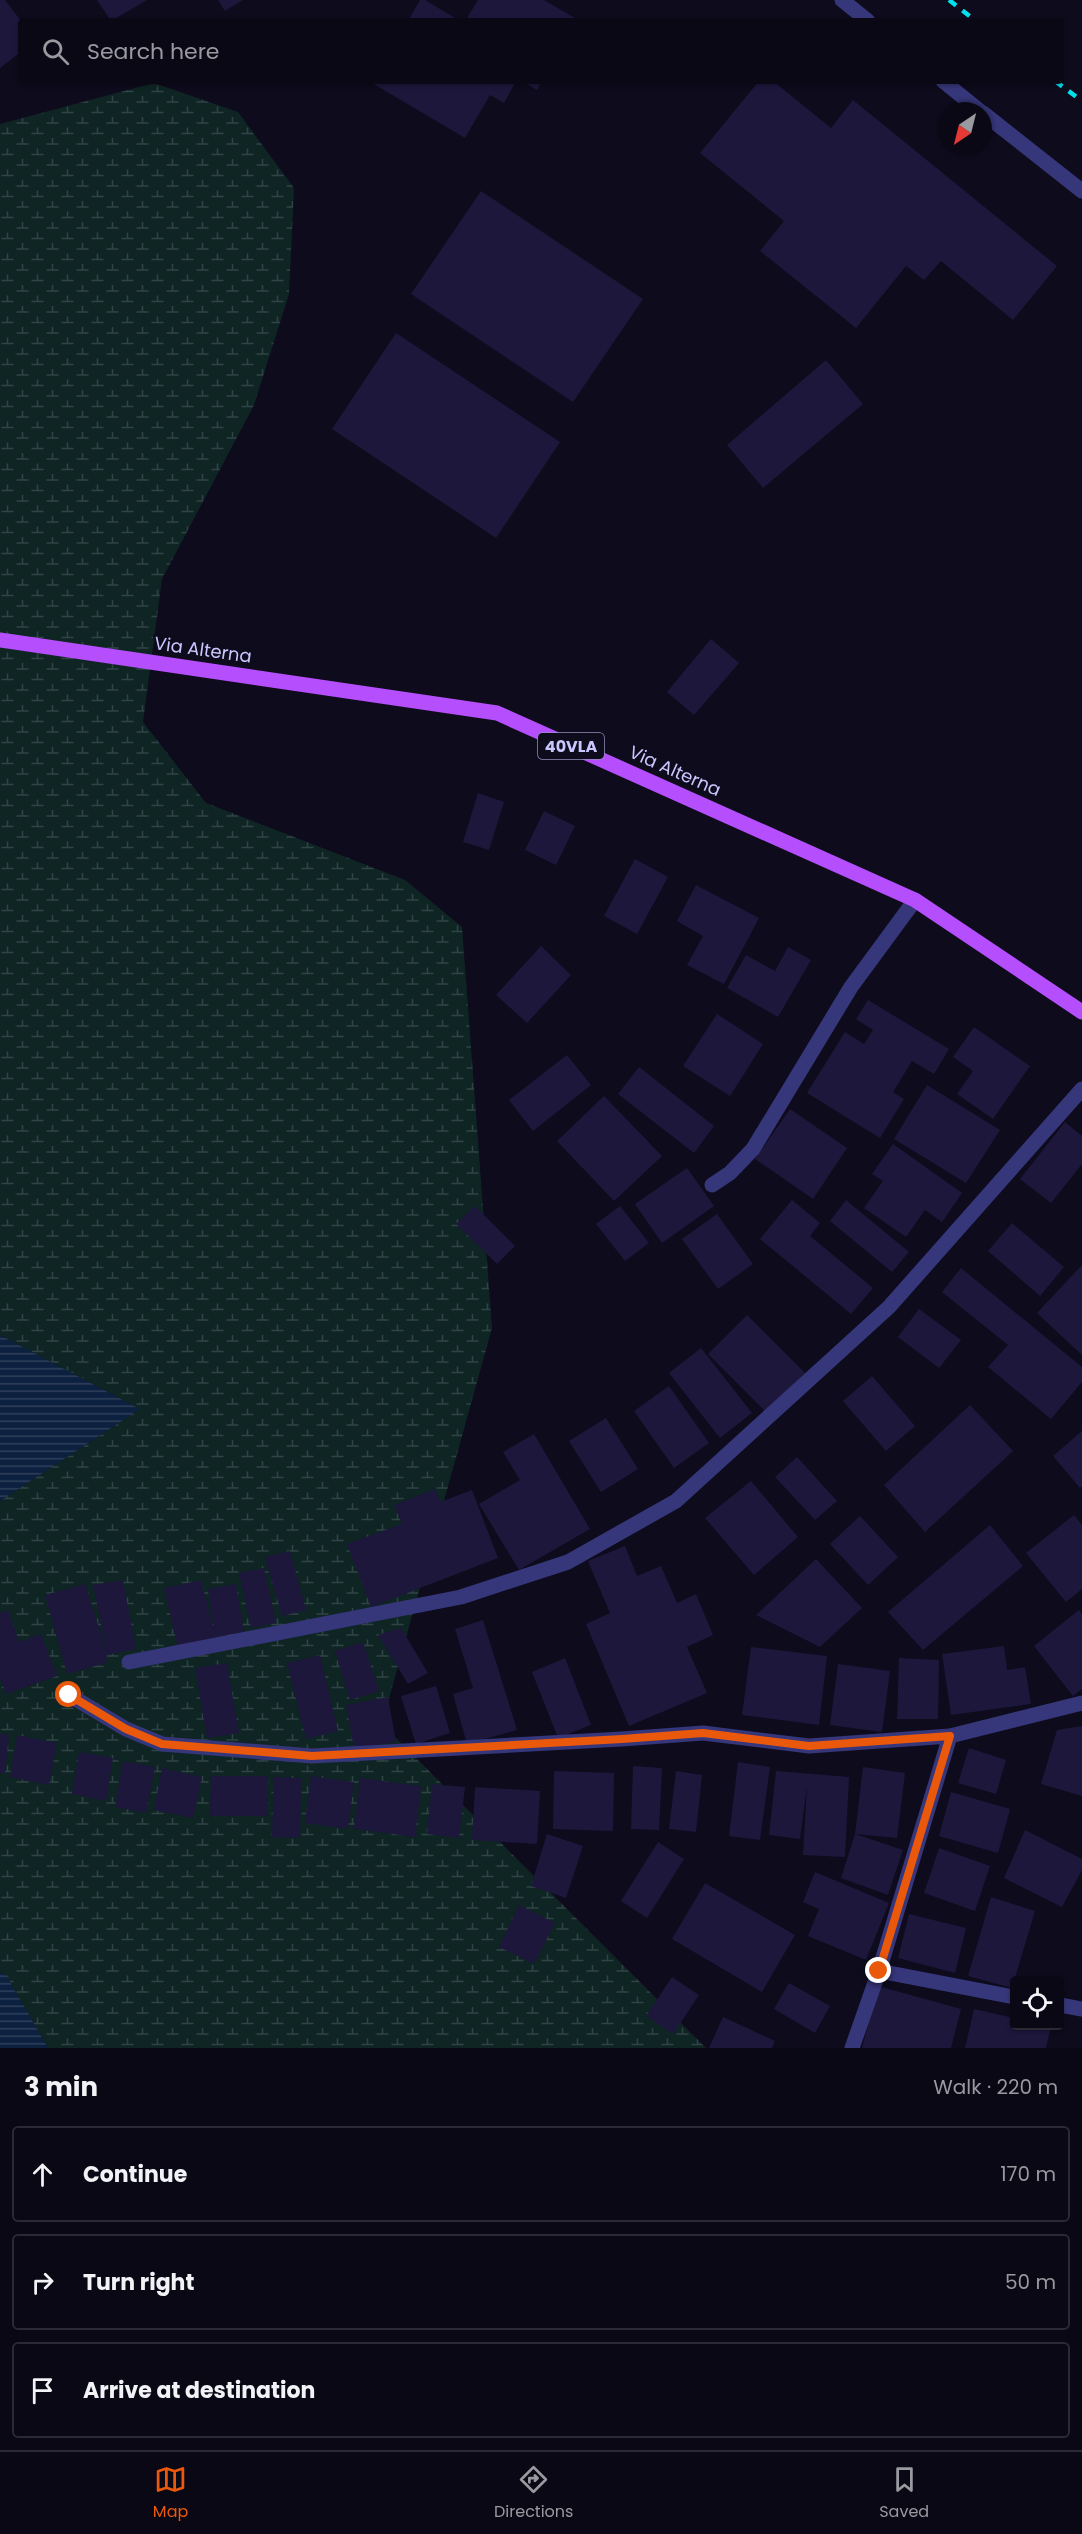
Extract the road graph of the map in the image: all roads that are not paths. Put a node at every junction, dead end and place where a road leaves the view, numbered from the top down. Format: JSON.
{"nodes":[{"id":1,"x":842,"y":0,"type":"edge"},
{"id":2,"x":864,"y":18,"type":"edge"},
{"id":3,"x":947,"y":84,"type":"edge"},
{"id":4,"x":969,"y":102,"type":"edge"},
{"id":5,"x":992,"y":121,"type":"edge"},
{"id":6,"x":1082,"y":191,"type":"edge"},
{"id":7,"x":3,"y":640,"type":"edge"},
{"id":8,"x":915,"y":900,"type":"junction"},
{"id":9,"x":1082,"y":1012,"type":"edge"},
{"id":10,"x":1082,"y":1089,"type":"edge"},
{"id":11,"x":712,"y":1185,"type":"dead end"},
{"id":12,"x":129,"y":1662,"type":"dead end"},
{"id":13,"x":69,"y":1695,"type":"dead end"},
{"id":14,"x":1082,"y":1703,"type":"edge"},
{"id":15,"x":950,"y":1736,"type":"junction"},
{"id":16,"x":879,"y":1971,"type":"junction"},
{"id":17,"x":1010,"y":1996,"type":"edge"},
{"id":18,"x":1064,"y":2006,"type":"edge"},
{"id":19,"x":1082,"y":2009,"type":"edge"},
{"id":20,"x":852,"y":2048,"type":"edge"}],
"edges":[{"from":1,"to":2,"type":"street"},
{"from":3,"to":4,"type":"street"},
{"from":5,"to":6,"type":"street"},
{"from":7,"to":8,"type":"main road","name":"Via Alterna","number":"40VLA"},
{"from":8,"to":9,"type":"main road","name":"Via Alterna","number":"40VLA"},
{"from":8,"to":11,"type":"street"},
{"from":10,"to":12,"type":"street"},
{"from":13,"to":15,"type":"street"},
{"from":14,"to":15,"type":"street"},
{"from":15,"to":16,"type":"street"},
{"from":16,"to":17,"type":"street"},
{"from":16,"to":20,"type":"street"},
{"from":18,"to":19,"type":"street"}]}
